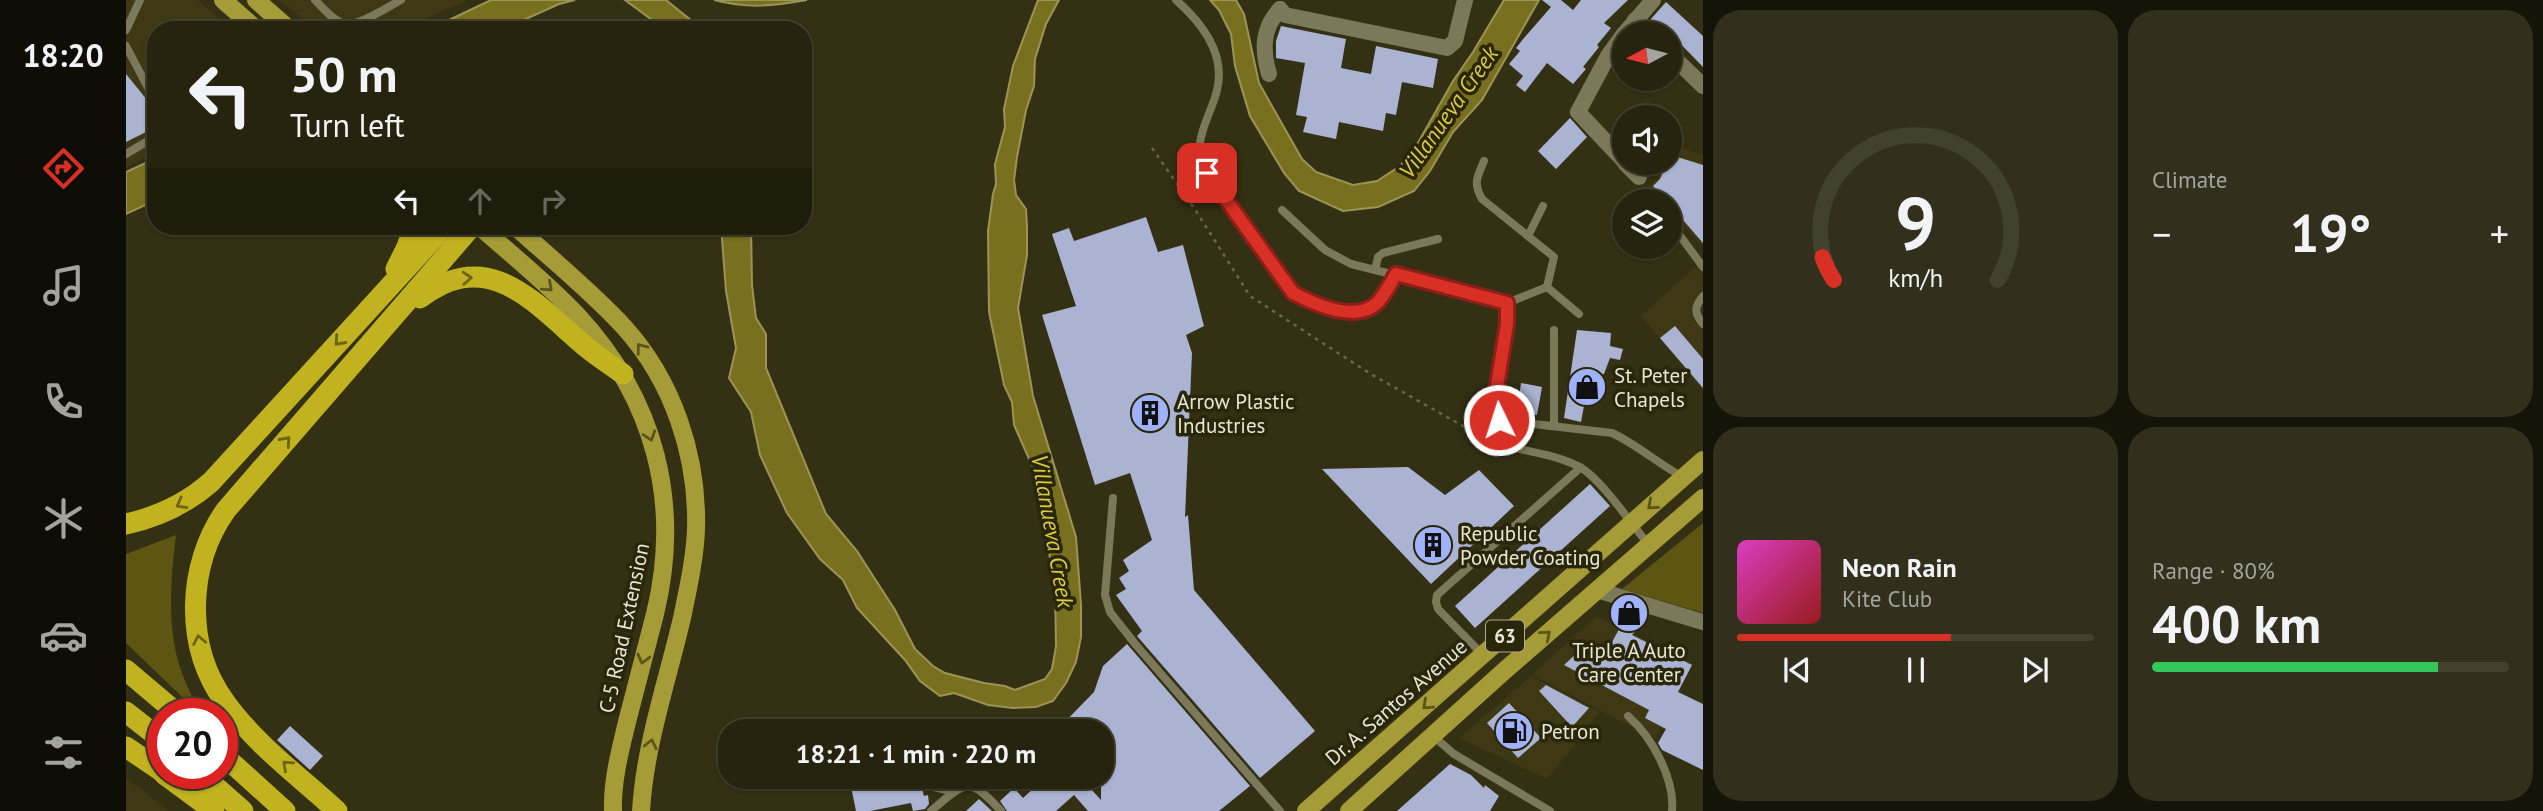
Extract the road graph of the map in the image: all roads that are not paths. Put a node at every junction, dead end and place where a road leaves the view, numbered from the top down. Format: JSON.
{"nodes":[{"id":1,"x":139,"y":0,"type":"edge"},
{"id":2,"x":222,"y":0,"type":"edge"},
{"id":3,"x":256,"y":0,"type":"edge"},
{"id":4,"x":315,"y":0,"type":"edge"},
{"id":5,"x":401,"y":0,"type":"edge"},
{"id":6,"x":1176,"y":0,"type":"edge"},
{"id":7,"x":1465,"y":0,"type":"edge"},
{"id":8,"x":1653,"y":0,"type":"edge"},
{"id":9,"x":1280,"y":4,"type":"edge"},
{"id":10,"x":246,"y":21,"type":"edge"},
{"id":11,"x":280,"y":21,"type":"edge"},
{"id":12,"x":338,"y":21,"type":"edge"},
{"id":13,"x":357,"y":21,"type":"edge"},
{"id":14,"x":1635,"y":21,"type":"edge"},
{"id":15,"x":126,"y":30,"type":"edge"},
{"id":16,"x":126,"y":47,"type":"edge"},
{"id":17,"x":1612,"y":50,"type":"edge"},
{"id":18,"x":1682,"y":66,"type":"edge"},
{"id":19,"x":1269,"y":74,"type":"dead end"},
{"id":20,"x":147,"y":86,"type":"edge"},
{"id":21,"x":1703,"y":86,"type":"edge"},
{"id":22,"x":147,"y":141,"type":"edge"},
{"id":23,"x":1612,"y":148,"type":"edge"},
{"id":24,"x":126,"y":154,"type":"edge"},
{"id":25,"x":1484,"y":161,"type":"dead end"},
{"id":26,"x":1543,"y":206,"type":"dead end"},
{"id":27,"x":1282,"y":210,"type":"dead end"},
{"id":28,"x":411,"y":235,"type":"edge"},
{"id":29,"x":436,"y":235,"type":"edge"},
{"id":30,"x":464,"y":235,"type":"edge"},
{"id":31,"x":489,"y":235,"type":"edge"},
{"id":32,"x":525,"y":235,"type":"edge"},
{"id":33,"x":1528,"y":236,"type":"junction"},
{"id":34,"x":1682,"y":238,"type":"edge"},
{"id":35,"x":1438,"y":239,"type":"dead end"},
{"id":36,"x":1703,"y":267,"type":"edge"},
{"id":37,"x":1375,"y":271,"type":"junction"},
{"id":38,"x":1396,"y":274,"type":"junction"},
{"id":39,"x":1547,"y":287,"type":"junction"},
{"id":40,"x":384,"y":290,"type":"junction"},
{"id":41,"x":1703,"y":296,"type":"edge"},
{"id":42,"x":1507,"y":303,"type":"junction"},
{"id":43,"x":1578,"y":314,"type":"dead end"},
{"id":44,"x":388,"y":323,"type":"junction"},
{"id":45,"x":1703,"y":324,"type":"edge"},
{"id":46,"x":1554,"y":330,"type":"dead end"},
{"id":47,"x":623,"y":374,"type":"junction"},
{"id":48,"x":1554,"y":426,"type":"junction"},
{"id":49,"x":1494,"y":444,"type":"road end"},
{"id":50,"x":1703,"y":460,"type":"edge"},
{"id":51,"x":1580,"y":467,"type":"junction"},
{"id":52,"x":1683,"y":477,"type":"junction"},
{"id":53,"x":1113,"y":498,"type":"dead end"},
{"id":54,"x":1703,"y":498,"type":"edge"},
{"id":55,"x":1630,"y":523,"type":"junction"},
{"id":56,"x":126,"y":524,"type":"edge"},
{"id":57,"x":1649,"y":545,"type":"junction"},
{"id":58,"x":1597,"y":590,"type":"junction"},
{"id":59,"x":1703,"y":622,"type":"edge"},
{"id":60,"x":1483,"y":655,"type":"junction"},
{"id":61,"x":126,"y":670,"type":"edge"},
{"id":62,"x":1465,"y":671,"type":"junction"},
{"id":63,"x":1480,"y":693,"type":"junction"},
{"id":64,"x":159,"y":698,"type":"edge"},
{"id":65,"x":126,"y":712,"type":"edge"},
{"id":66,"x":1629,"y":716,"type":"dead end"},
{"id":67,"x":147,"y":728,"type":"edge"},
{"id":68,"x":1433,"y":736,"type":"junction"},
{"id":69,"x":126,"y":747,"type":"edge"},
{"id":70,"x":147,"y":761,"type":"edge"},
{"id":71,"x":238,"y":768,"type":"edge"},
{"id":72,"x":185,"y":789,"type":"edge"},
{"id":73,"x":218,"y":789,"type":"edge"},
{"id":74,"x":940,"y":789,"type":"edge"},
{"id":75,"x":954,"y":789,"type":"edge"},
{"id":76,"x":980,"y":789,"type":"edge"},
{"id":77,"x":943,"y":801,"type":"junction"},
{"id":78,"x":214,"y":811,"type":"edge"},
{"id":79,"x":243,"y":811,"type":"edge"},
{"id":80,"x":285,"y":811,"type":"edge"},
{"id":81,"x":337,"y":811,"type":"edge"},
{"id":82,"x":612,"y":811,"type":"edge"},
{"id":83,"x":641,"y":811,"type":"edge"},
{"id":84,"x":931,"y":811,"type":"edge"},
{"id":85,"x":1001,"y":811,"type":"edge"},
{"id":86,"x":1280,"y":811,"type":"edge"},
{"id":87,"x":1306,"y":811,"type":"edge"},
{"id":88,"x":1349,"y":811,"type":"edge"},
{"id":89,"x":1550,"y":811,"type":"edge"},
{"id":90,"x":1672,"y":811,"type":"edge"}],
"edges":[{"from":1,"to":15,"type":"lane"},
{"from":2,"to":10,"type":"main road"},
{"from":3,"to":11,"type":"main road"},
{"from":4,"to":12,"type":"lane"},
{"from":5,"to":13,"type":"lane"},
{"from":6,"to":38,"type":"lane"},
{"from":7,"to":9,"type":"street"},
{"from":8,"to":14,"type":"street"},
{"from":9,"to":19,"type":"street"},
{"from":16,"to":20,"type":"lane"},
{"from":17,"to":23,"type":"street"},
{"from":18,"to":21,"type":"street"},
{"from":22,"to":24,"type":"lane"},
{"from":25,"to":33,"type":"lane"},
{"from":26,"to":33,"type":"lane"},
{"from":27,"to":37,"type":"lane"},
{"from":28,"to":40,"type":"highway"},
{"from":29,"to":40,"type":"highway"},
{"from":30,"to":44,"type":"highway"},
{"from":31,"to":47,"type":"main road","name":"C-5 Road Extension","one_way":true},
{"from":83,"to":32,"type":"main road","one_way":true},
{"from":33,"to":39,"type":"lane"},
{"from":34,"to":36,"type":"lane"},
{"from":35,"to":37,"type":"lane"},
{"from":37,"to":38,"type":"lane"},
{"from":38,"to":42,"type":"lane"},
{"from":39,"to":42,"type":"lane"},
{"from":39,"to":43,"type":"lane"},
{"from":40,"to":56,"type":"highway","one_way":true},
{"from":41,"to":45,"type":"lane"},
{"from":42,"to":48,"type":"lane"},
{"from":44,"to":47,"type":"highway","one_way":true},
{"from":81,"to":44,"type":"highway","one_way":true},
{"from":46,"to":48,"type":"lane"},
{"from":47,"to":82,"type":"main road","name":"C-5 Road Extension","one_way":true},
{"from":48,"to":52,"type":"lane"},
{"from":49,"to":51,"type":"lane"},
{"from":50,"to":52,"type":"main road","name":"Dr. A. Santos Avenue","number":"63"},
{"from":51,"to":55,"type":"lane"},
{"from":51,"to":60,"type":"lane"},
{"from":52,"to":55,"type":"main road","name":"Dr. A. Santos Avenue","number":"63","one_way":true},
{"from":53,"to":86,"type":"lane"},
{"from":54,"to":57,"type":"main road","number":"63"},
{"from":55,"to":57,"type":"lane"},
{"from":55,"to":60,"type":"main road","name":"Dr. A. Santos Avenue","number":"63"},
{"from":57,"to":58,"type":"main road","number":"63"},
{"from":58,"to":59,"type":"street"},
{"from":63,"to":58,"type":"main road","number":"63","one_way":true},
{"from":60,"to":62,"type":"main road","name":"Dr. A. Santos Avenue","number":"63"},
{"from":61,"to":64,"type":"highway"},
{"from":62,"to":63,"type":"main road"},
{"from":62,"to":87,"type":"main road","name":"Dr. A. Santos Avenue","number":"63","one_way":true},
{"from":63,"to":68,"type":"main road","number":"63"},
{"from":65,"to":67,"type":"highway"},
{"from":66,"to":90,"type":"lane"},
{"from":68,"to":88,"type":"main road","number":"63"},
{"from":68,"to":89,"type":"lane"},
{"from":69,"to":70,"type":"highway"},
{"from":71,"to":80,"type":"highway"},
{"from":72,"to":78,"type":"highway"},
{"from":73,"to":79,"type":"highway"},
{"from":74,"to":77,"type":"lane"},
{"from":75,"to":77,"type":"lane"},
{"from":76,"to":85,"type":"lane"},
{"from":77,"to":84,"type":"lane"}]}
